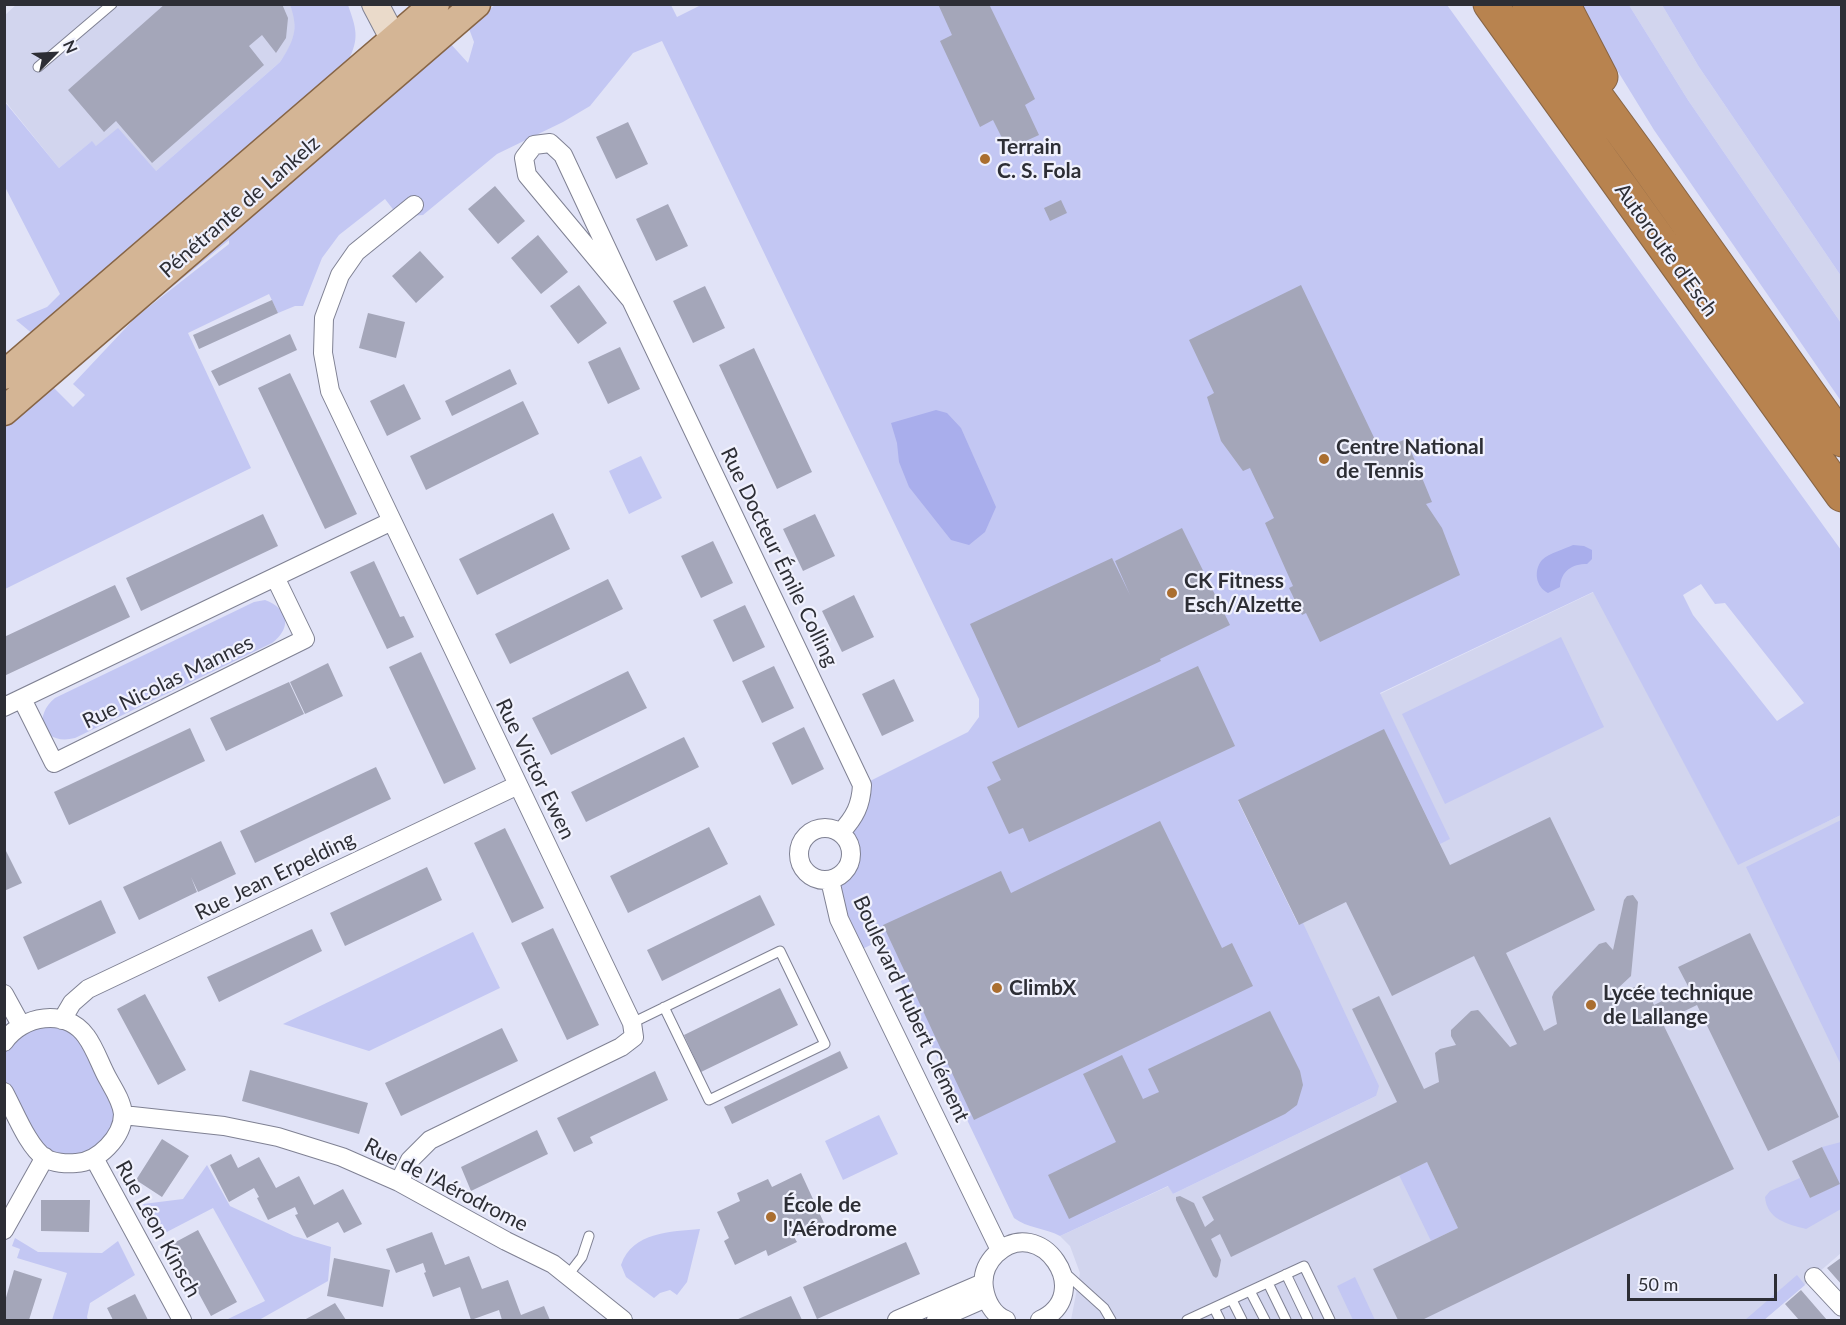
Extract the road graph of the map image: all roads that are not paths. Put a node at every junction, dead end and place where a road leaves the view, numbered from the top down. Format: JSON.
{"nodes":[{"id":1,"x":112,"y":4,"type":"edge"},
{"id":2,"x":375,"y":4,"type":"edge"},
{"id":3,"x":435,"y":4,"type":"edge"},
{"id":4,"x":476,"y":4,"type":"edge"},
{"id":5,"x":1474,"y":4,"type":"edge"},
{"id":6,"x":1490,"y":4,"type":"edge"},
{"id":7,"x":1528,"y":4,"type":"edge"},
{"id":8,"x":1563,"y":4,"type":"edge"},
{"id":9,"x":1516,"y":39,"type":"junction"},
{"id":10,"x":403,"y":50,"type":"junction"},
{"id":11,"x":38,"y":67,"type":"dead end"},
{"id":12,"x":1640,"y":156,"type":"junction"},
{"id":13,"x":414,"y":205,"type":"dead end"},
{"id":14,"x":631,"y":300,"type":"junction"},
{"id":15,"x":4,"y":375,"type":"edge"},
{"id":16,"x":4,"y":411,"type":"edge"},
{"id":17,"x":1842,"y":440,"type":"edge"},
{"id":18,"x":1842,"y":495,"type":"edge"},
{"id":19,"x":392,"y":520,"type":"junction"},
{"id":20,"x":275,"y":577,"type":"junction"},
{"id":21,"x":22,"y":699,"type":"junction"},
{"id":22,"x":4,"y":707,"type":"edge"},
{"id":23,"x":518,"y":785,"type":"junction"},
{"id":24,"x":841,"y":832,"type":"junction"},
{"id":25,"x":831,"y":880,"type":"junction"},
{"id":26,"x":4,"y":994,"type":"edge"},
{"id":27,"x":664,"y":1007,"type":"junction"},
{"id":28,"x":62,"y":1020,"type":"junction"},
{"id":29,"x":21,"y":1025,"type":"junction"},
{"id":30,"x":633,"y":1030,"type":"junction"},
{"id":31,"x":4,"y":1042,"type":"edge"},
{"id":32,"x":4,"y":1092,"type":"edge"},
{"id":33,"x":123,"y":1115,"type":"junction"},
{"id":34,"x":45,"y":1157,"type":"junction"},
{"id":35,"x":94,"y":1158,"type":"junction"},
{"id":36,"x":399,"y":1182,"type":"junction"},
{"id":37,"x":4,"y":1230,"type":"edge"},
{"id":38,"x":589,"y":1236,"type":"dead end"},
{"id":39,"x":1000,"y":1250,"type":"junction"},
{"id":40,"x":1062,"y":1271,"type":"junction"},
{"id":41,"x":1286,"y":1274,"type":"junction"},
{"id":42,"x":568,"y":1275,"type":"junction"},
{"id":43,"x":1814,"y":1276,"type":"dead end"},
{"id":44,"x":1268,"y":1282,"type":"junction"},
{"id":45,"x":985,"y":1291,"type":"junction"},
{"id":46,"x":1250,"y":1291,"type":"junction"},
{"id":47,"x":1232,"y":1300,"type":"junction"},
{"id":48,"x":1842,"y":1307,"type":"edge"},
{"id":49,"x":1214,"y":1308,"type":"junction"},
{"id":50,"x":1194,"y":1319,"type":"edge"},
{"id":51,"x":182,"y":1320,"type":"edge"},
{"id":52,"x":623,"y":1320,"type":"edge"},
{"id":53,"x":897,"y":1320,"type":"edge"},
{"id":54,"x":936,"y":1320,"type":"edge"},
{"id":55,"x":1006,"y":1320,"type":"edge"},
{"id":56,"x":1043,"y":1320,"type":"edge"},
{"id":57,"x":1111,"y":1320,"type":"edge"},
{"id":58,"x":1220,"y":1320,"type":"edge"},
{"id":59,"x":1242,"y":1320,"type":"edge"},
{"id":60,"x":1265,"y":1320,"type":"edge"},
{"id":61,"x":1286,"y":1320,"type":"edge"},
{"id":62,"x":1308,"y":1320,"type":"edge"},
{"id":63,"x":1330,"y":1320,"type":"edge"}],
"edges":[{"from":1,"to":11,"type":"lane"},
{"from":2,"to":10,"type":"main road"},
{"from":3,"to":10,"type":"main road","name":"Pénétrante de Lankelz"},
{"from":4,"to":10,"type":"main road","name":"Pénétrante de Lankelz"},
{"from":5,"to":9,"type":"highway"},
{"from":6,"to":9,"type":"highway","name":"Autoroute d'Esch"},
{"from":7,"to":12,"type":"highway","name":"Autoroute d'Esch"},
{"from":8,"to":12,"type":"highway"},
{"from":9,"to":18,"type":"highway","name":"Autoroute d'Esch"},
{"from":10,"to":15,"type":"main road","name":"Pénétrante de Lankelz"},
{"from":10,"to":16,"type":"main road","name":"Pénétrante de Lankelz"},
{"from":12,"to":17,"type":"highway","name":"Autoroute d'Esch"},
{"from":13,"to":19,"type":"street","name":"Rue Victor Ewen"},
{"from":14,"to":14,"type":"street","name":"Rue Docteur Émile Colling"},
{"from":14,"to":24,"type":"street","name":"Rue Docteur Émile Colling"},
{"from":19,"to":20,"type":"street"},
{"from":19,"to":23,"type":"street","name":"Rue Victor Ewen"},
{"from":20,"to":21,"type":"street"},
{"from":20,"to":21,"type":"street","name":"Rue Nicolas Mannes"},
{"from":21,"to":22,"type":"street"},
{"from":23,"to":28,"type":"street","name":"Rue Jean Erpelding"},
{"from":23,"to":30,"type":"street","name":"Rue Victor Ewen"},
{"from":24,"to":25,"type":"street"},
{"from":24,"to":25,"type":"street","name":"Boulevard Hubert Clément"},
{"from":25,"to":39,"type":"street","name":"Boulevard Hubert Clément"},
{"from":26,"to":29,"type":"street"},
{"from":27,"to":27,"type":"lane"},
{"from":27,"to":30,"type":"lane"},
{"from":28,"to":29,"type":"street"},
{"from":28,"to":33,"type":"street"},
{"from":29,"to":31,"type":"street"},
{"from":30,"to":36,"type":"street"},
{"from":32,"to":34,"type":"street"},
{"from":33,"to":35,"type":"street"},
{"from":33,"to":36,"type":"street","name":"Rue de l'Aérodrome"},
{"from":34,"to":35,"type":"street"},
{"from":34,"to":37,"type":"street"},
{"from":35,"to":51,"type":"street","name":"Rue Léon Kinsch"},
{"from":36,"to":42,"type":"street","name":"Rue de l'Aérodrome"},
{"from":38,"to":42,"type":"lane"},
{"from":39,"to":40,"type":"street"},
{"from":39,"to":45,"type":"street"},
{"from":40,"to":56,"type":"street"},
{"from":40,"to":57,"type":"lane"},
{"from":41,"to":44,"type":"lane"},
{"from":41,"to":62,"type":"lane"},
{"from":41,"to":63,"type":"lane"},
{"from":42,"to":52,"type":"street","name":"Rue de l'Aérodrome"},
{"from":43,"to":48,"type":"street"},
{"from":44,"to":46,"type":"lane"},
{"from":44,"to":61,"type":"lane"},
{"from":45,"to":53,"type":"street"},
{"from":45,"to":54,"type":"street"},
{"from":45,"to":55,"type":"street"},
{"from":46,"to":47,"type":"lane"},
{"from":46,"to":60,"type":"lane"},
{"from":47,"to":49,"type":"lane"},
{"from":47,"to":59,"type":"lane"},
{"from":49,"to":50,"type":"lane"},
{"from":49,"to":58,"type":"lane"}]}
